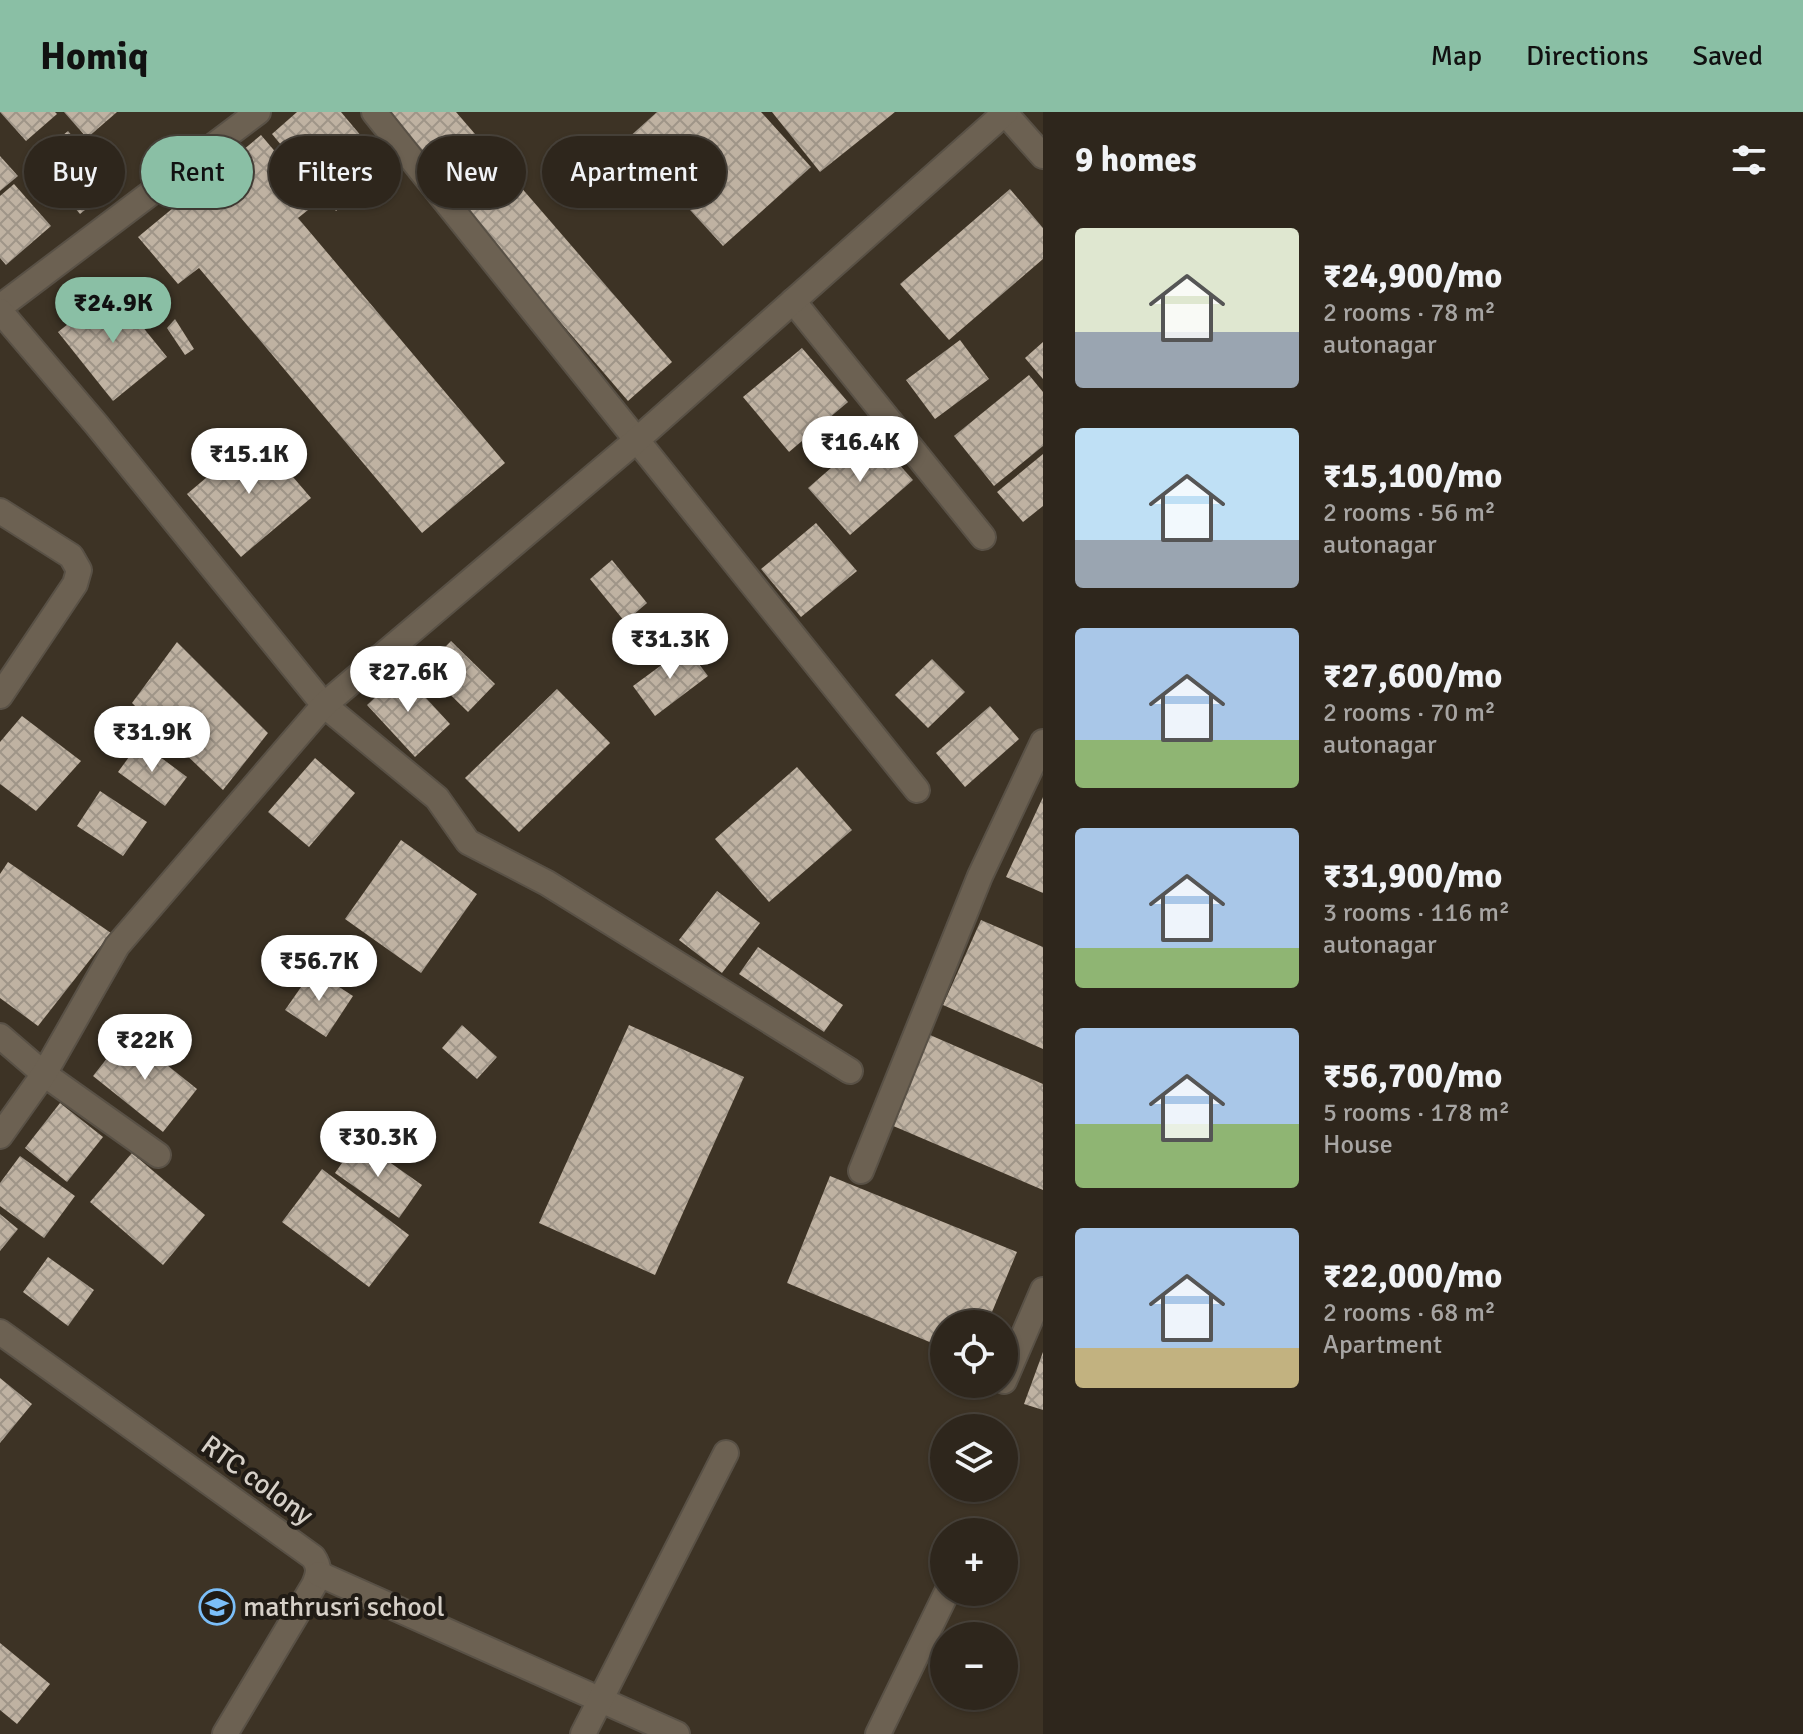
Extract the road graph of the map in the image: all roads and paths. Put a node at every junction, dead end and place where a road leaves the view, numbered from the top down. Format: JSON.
{"nodes":[{"id":1,"x":258,"y":112,"type":"edge"},
{"id":2,"x":374,"y":112,"type":"edge"},
{"id":3,"x":1005,"y":112,"type":"edge"},
{"id":4,"x":1043,"y":156,"type":"edge"},
{"id":5,"x":793,"y":301,"type":"junction"},
{"id":6,"x":0,"y":309,"type":"edge"},
{"id":7,"x":638,"y":439,"type":"junction"},
{"id":8,"x":0,"y":511,"type":"edge"},
{"id":9,"x":983,"y":537,"type":"dead end"},
{"id":10,"x":0,"y":696,"type":"edge"},
{"id":11,"x":324,"y":705,"type":"junction"},
{"id":12,"x":1043,"y":742,"type":"edge"},
{"id":13,"x":917,"y":790,"type":"dead end"},
{"id":14,"x":0,"y":1036,"type":"edge"},
{"id":15,"x":850,"y":1071,"type":"dead end"},
{"id":16,"x":44,"y":1074,"type":"junction"},
{"id":17,"x":0,"y":1136,"type":"edge"},
{"id":18,"x":158,"y":1155,"type":"dead end"},
{"id":19,"x":861,"y":1171,"type":"dead end"},
{"id":20,"x":1043,"y":1290,"type":"edge"},
{"id":21,"x":0,"y":1332,"type":"edge"},
{"id":22,"x":1018,"y":1349,"type":"edge"},
{"id":23,"x":726,"y":1453,"type":"dead end"},
{"id":24,"x":319,"y":1574,"type":"junction"},
{"id":25,"x":940,"y":1606,"type":"edge"},
{"id":26,"x":599,"y":1699,"type":"junction"},
{"id":27,"x":225,"y":1734,"type":"edge"},
{"id":28,"x":583,"y":1734,"type":"edge"},
{"id":29,"x":677,"y":1734,"type":"edge"},
{"id":30,"x":878,"y":1734,"type":"edge"}],
"edges":[{"from":1,"to":6,"type":"street"},
{"from":2,"to":7,"type":"street"},
{"from":3,"to":4,"type":"street"},
{"from":3,"to":5,"type":"street"},
{"from":5,"to":7,"type":"street"},
{"from":5,"to":9,"type":"street"},
{"from":6,"to":11,"type":"street"},
{"from":7,"to":11,"type":"street"},
{"from":7,"to":13,"type":"street"},
{"from":8,"to":10,"type":"street"},
{"from":11,"to":15,"type":"street"},
{"from":11,"to":16,"type":"street"},
{"from":12,"to":19,"type":"street"},
{"from":14,"to":16,"type":"street"},
{"from":16,"to":17,"type":"street"},
{"from":16,"to":18,"type":"street"},
{"from":20,"to":22,"type":"street"},
{"from":21,"to":24,"type":"street","name":"RTC colony"},
{"from":23,"to":26,"type":"street"},
{"from":24,"to":26,"type":"street"},
{"from":24,"to":27,"type":"street"},
{"from":25,"to":30,"type":"street"},
{"from":26,"to":28,"type":"street"},
{"from":26,"to":29,"type":"street"}]}
